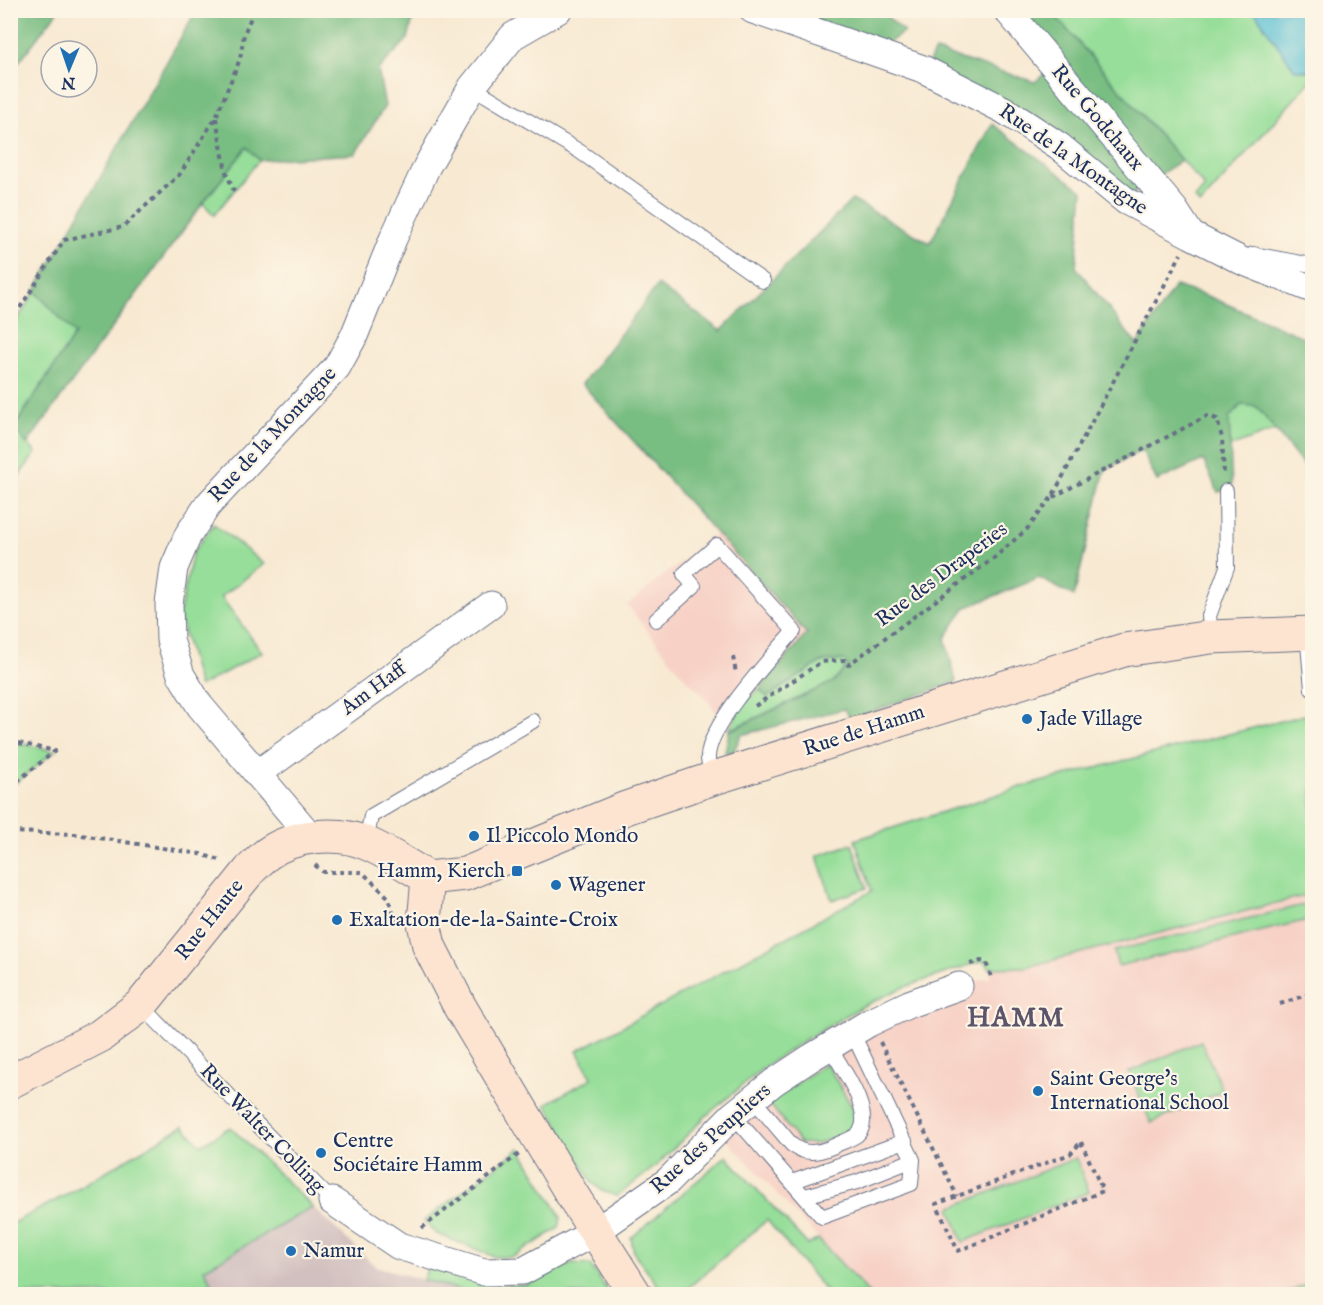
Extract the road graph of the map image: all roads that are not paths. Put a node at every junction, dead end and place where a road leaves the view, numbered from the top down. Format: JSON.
{"nodes":[{"id":1,"x":558,"y":10,"type":"edge"},
{"id":2,"x":753,"y":10,"type":"edge"},
{"id":3,"x":1007,"y":10,"type":"edge"},
{"id":4,"x":472,"y":87,"type":"junction"},
{"id":5,"x":1191,"y":235,"type":"junction"},
{"id":6,"x":1216,"y":248,"type":"junction"},
{"id":7,"x":1312,"y":265,"type":"edge"},
{"id":8,"x":763,"y":281,"type":"dead end"},
{"id":9,"x":1312,"y":289,"type":"edge"},
{"id":10,"x":1226,"y":490,"type":"road end"},
{"id":11,"x":491,"y":605,"type":"dead end"},
{"id":12,"x":656,"y":620,"type":"dead end"},
{"id":13,"x":1310,"y":633,"type":"edge"},
{"id":14,"x":1210,"y":637,"type":"junction"},
{"id":15,"x":1312,"y":689,"type":"edge"},
{"id":16,"x":533,"y":722,"type":"dead end"},
{"id":17,"x":257,"y":774,"type":"junction"},
{"id":18,"x":714,"y":778,"type":"junction"},
{"id":19,"x":301,"y":840,"type":"junction"},
{"id":20,"x":366,"y":843,"type":"junction"},
{"id":21,"x":428,"y":878,"type":"junction"},
{"id":22,"x":959,"y":986,"type":"dead end"},
{"id":23,"x":141,"y":1005,"type":"junction"},
{"id":24,"x":852,"y":1032,"type":"junction"},
{"id":25,"x":829,"y":1046,"type":"junction"},
{"id":26,"x":10,"y":1082,"type":"edge"},
{"id":27,"x":743,"y":1107,"type":"junction"},
{"id":28,"x":905,"y":1141,"type":"junction"},
{"id":29,"x":913,"y":1160,"type":"junction"},
{"id":30,"x":792,"y":1182,"type":"junction"},
{"id":31,"x":805,"y":1196,"type":"junction"},
{"id":32,"x":332,"y":1201,"type":"joint"},
{"id":33,"x":595,"y":1232,"type":"junction"},
{"id":34,"x":634,"y":1294,"type":"edge"}],
"edges":[{"from":1,"to":4,"type":"street","name":"Rue de la Montagne"},
{"from":2,"to":5,"type":"street","name":"Rue de la Montagne"},
{"from":3,"to":5,"type":"street","name":"Rue Godchaux"},
{"from":4,"to":8,"type":"lane"},
{"from":4,"to":17,"type":"street","name":"Rue de la Montagne"},
{"from":5,"to":6,"type":"street"},
{"from":6,"to":7,"type":"lane"},
{"from":6,"to":9,"type":"street"},
{"from":10,"to":14,"type":"lane"},
{"from":11,"to":17,"type":"street","name":"Am Haff"},
{"from":12,"to":18,"type":"lane"},
{"from":13,"to":14,"type":"main road","name":"Rue de Hamm"},
{"from":13,"to":15,"type":"lane"},
{"from":14,"to":18,"type":"main road","name":"Rue de Hamm"},
{"from":16,"to":20,"type":"lane"},
{"from":17,"to":19,"type":"street","name":"Rue de la Montagne"},
{"from":18,"to":21,"type":"main road","name":"Rue de Hamm"},
{"from":19,"to":20,"type":"main road"},
{"from":19,"to":23,"type":"main road","name":"Rue Haute"},
{"from":20,"to":21,"type":"main road"},
{"from":21,"to":33,"type":"main road"},
{"from":22,"to":24,"type":"street","name":"Rue des Peupliers"},
{"from":23,"to":26,"type":"main road","name":"Rue Haute"},
{"from":23,"to":32,"type":"lane","name":"Rue Walter Colling"},
{"from":24,"to":25,"type":"street","name":"Rue des Peupliers"},
{"from":24,"to":28,"type":"lane"},
{"from":25,"to":27,"type":"street","name":"Rue des Peupliers"},
{"from":25,"to":27,"type":"lane"},
{"from":27,"to":30,"type":"lane"},
{"from":27,"to":33,"type":"street","name":"Rue des Peupliers"},
{"from":28,"to":29,"type":"lane"},
{"from":28,"to":30,"type":"lane"},
{"from":29,"to":31,"type":"lane"},
{"from":29,"to":31,"type":"lane"},
{"from":30,"to":31,"type":"lane"},
{"from":32,"to":33,"type":"street","name":"Rue Walter Colling"},
{"from":33,"to":34,"type":"main road"}]}
